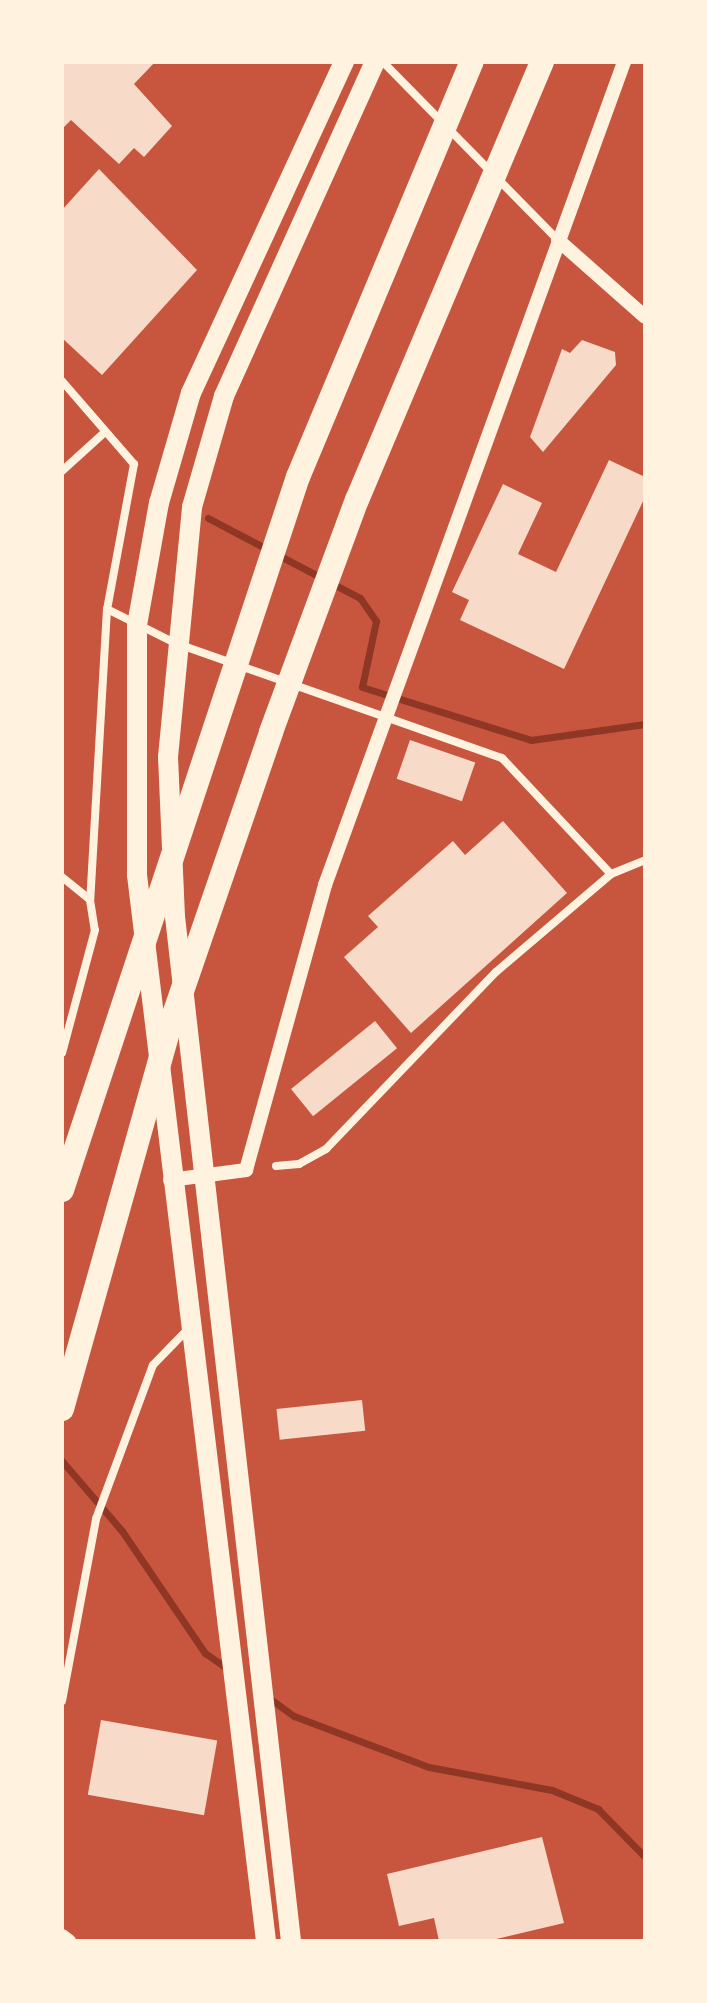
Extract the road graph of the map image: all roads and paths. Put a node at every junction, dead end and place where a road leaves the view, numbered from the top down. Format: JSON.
{"nodes":[{"id":1,"x":344,"y":62,"type":"edge"},
{"id":2,"x":375,"y":62,"type":"edge"},
{"id":3,"x":383,"y":62,"type":"edge"},
{"id":4,"x":472,"y":62,"type":"edge"},
{"id":5,"x":542,"y":62,"type":"edge"},
{"id":6,"x":624,"y":62,"type":"edge"},
{"id":7,"x":558,"y":240,"type":"junction"},
{"id":8,"x":645,"y":317,"type":"edge"},
{"id":9,"x":62,"y":381,"type":"edge"},
{"id":10,"x":105,"y":432,"type":"junction"},
{"id":11,"x":62,"y":471,"type":"edge"},
{"id":12,"x":107,"y":609,"type":"junction"},
{"id":13,"x":137,"y":625,"type":"junction"},
{"id":14,"x":175,"y":643,"type":"junction"},
{"id":15,"x":384,"y":722,"type":"junction"},
{"id":16,"x":645,"y":860,"type":"edge"},
{"id":17,"x":611,"y":874,"type":"junction"},
{"id":18,"x":62,"y":877,"type":"edge"},
{"id":19,"x":90,"y":900,"type":"junction"},
{"id":20,"x":62,"y":1053,"type":"edge"},
{"id":21,"x":276,"y":1166,"type":"dead end"},
{"id":22,"x":210,"y":1179,"type":"junction"},
{"id":23,"x":170,"y":1180,"type":"junction"},
{"id":24,"x":62,"y":1190,"type":"edge"},
{"id":25,"x":191,"y":1327,"type":"junction"},
{"id":26,"x":62,"y":1409,"type":"edge"},
{"id":27,"x":62,"y":1701,"type":"edge"},
{"id":28,"x":62,"y":1936,"type":"edge"},
{"id":29,"x":69,"y":1941,"type":"edge"},
{"id":30,"x":266,"y":1941,"type":"edge"},
{"id":31,"x":291,"y":1941,"type":"edge"}],
"edges":[{"from":1,"to":13,"type":"main road"},
{"from":2,"to":14,"type":"main road"},
{"from":3,"to":7,"type":"street"},
{"from":4,"to":24,"type":"highway"},
{"from":5,"to":26,"type":"highway"},
{"from":6,"to":7,"type":"street"},
{"from":7,"to":8,"type":"street"},
{"from":7,"to":15,"type":"street"},
{"from":9,"to":10,"type":"street"},
{"from":10,"to":11,"type":"street"},
{"from":10,"to":12,"type":"street"},
{"from":12,"to":13,"type":"street"},
{"from":12,"to":19,"type":"street"},
{"from":13,"to":14,"type":"street"},
{"from":13,"to":23,"type":"main road"},
{"from":14,"to":15,"type":"street"},
{"from":14,"to":22,"type":"main road"},
{"from":15,"to":17,"type":"street"},
{"from":15,"to":22,"type":"street"},
{"from":16,"to":17,"type":"street"},
{"from":17,"to":21,"type":"street"},
{"from":18,"to":19,"type":"street"},
{"from":19,"to":20,"type":"street"},
{"from":22,"to":23,"type":"street"},
{"from":22,"to":31,"type":"main road"},
{"from":23,"to":25,"type":"main road"},
{"from":25,"to":27,"type":"street"},
{"from":25,"to":30,"type":"main road"},
{"from":28,"to":29,"type":"street"}]}
